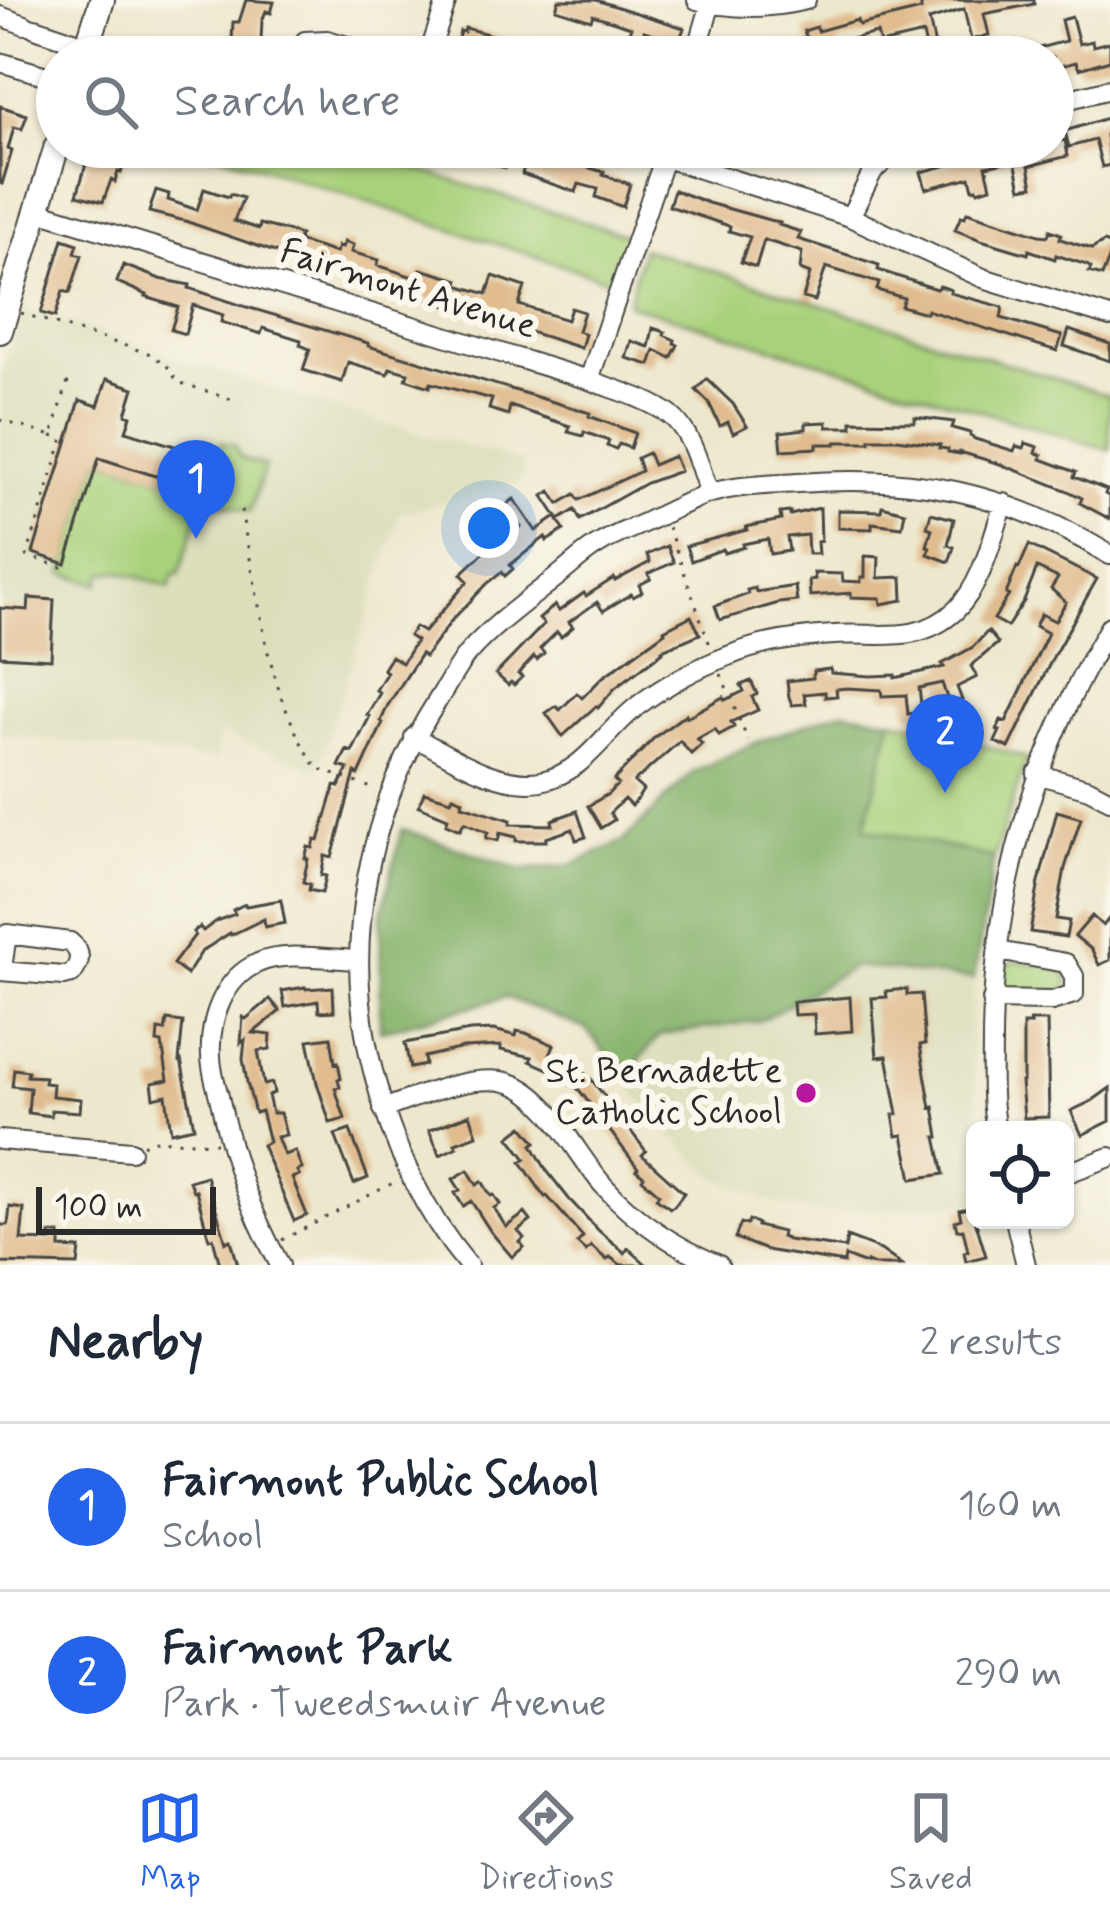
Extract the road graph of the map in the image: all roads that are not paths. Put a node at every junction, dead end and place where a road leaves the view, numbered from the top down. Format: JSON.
{"nodes":[{"id":1,"x":102,"y":0,"type":"edge"},
{"id":2,"x":447,"y":0,"type":"edge"},
{"id":3,"x":806,"y":0,"type":"edge"},
{"id":4,"x":704,"y":2,"type":"edge"},
{"id":5,"x":0,"y":16,"type":"edge"},
{"id":6,"x":50,"y":36,"type":"edge"},
{"id":7,"x":91,"y":36,"type":"edge"},
{"id":8,"x":435,"y":36,"type":"edge"},
{"id":9,"x":698,"y":36,"type":"edge"},
{"id":10,"x":0,"y":62,"type":"edge"},
{"id":11,"x":36,"y":73,"type":"edge"},
{"id":12,"x":1110,"y":89,"type":"edge"},
{"id":13,"x":1074,"y":98,"type":"edge"},
{"id":14,"x":51,"y":168,"type":"edge"},
{"id":15,"x":661,"y":168,"type":"edge"},
{"id":16,"x":711,"y":168,"type":"edge"},
{"id":17,"x":876,"y":168,"type":"edge"},
{"id":18,"x":38,"y":211,"type":"junction"},
{"id":19,"x":850,"y":218,"type":"junction"},
{"id":20,"x":10,"y":263,"type":"edge"},
{"id":21,"x":1110,"y":317,"type":"edge"},
{"id":22,"x":0,"y":331,"type":"edge"},
{"id":23,"x":589,"y":380,"type":"junction"},
{"id":24,"x":709,"y":494,"type":"junction"},
{"id":25,"x":1004,"y":503,"type":"junction"},
{"id":26,"x":1110,"y":555,"type":"edge"},
{"id":27,"x":1110,"y":626,"type":"edge"},
{"id":28,"x":414,"y":736,"type":"junction"},
{"id":29,"x":1037,"y":773,"type":"junction"},
{"id":30,"x":1110,"y":800,"type":"edge"},
{"id":31,"x":998,"y":951,"type":"junction"},
{"id":32,"x":358,"y":960,"type":"junction"},
{"id":33,"x":992,"y":1000,"type":"junction"},
{"id":34,"x":382,"y":1109,"type":"junction"},
{"id":35,"x":994,"y":1121,"type":"edge"},
{"id":36,"x":0,"y":1140,"type":"edge"},
{"id":37,"x":131,"y":1151,"type":"road end"},
{"id":38,"x":1110,"y":1157,"type":"edge"},
{"id":39,"x":1074,"y":1171,"type":"edge"},
{"id":40,"x":1017,"y":1229,"type":"edge"},
{"id":41,"x":280,"y":1265,"type":"edge"},
{"id":42,"x":467,"y":1265,"type":"edge"},
{"id":43,"x":719,"y":1265,"type":"edge"},
{"id":44,"x":1026,"y":1265,"type":"edge"}],
"edges":[{"from":1,"to":7,"type":"main road"},
{"from":2,"to":8,"type":"street"},
{"from":3,"to":4,"type":"street"},
{"from":4,"to":9,"type":"street"},
{"from":5,"to":6,"type":"street"},
{"from":10,"to":11,"type":"street"},
{"from":12,"to":13,"type":"street"},
{"from":14,"to":18,"type":"main road"},
{"from":15,"to":23,"type":"street"},
{"from":16,"to":19,"type":"street"},
{"from":17,"to":19,"type":"street"},
{"from":18,"to":20,"type":"main road"},
{"from":18,"to":23,"type":"street","name":"Fairmont Avenue"},
{"from":19,"to":21,"type":"street"},
{"from":20,"to":22,"type":"main road"},
{"from":23,"to":24,"type":"street","name":"Fairmont Avenue"},
{"from":24,"to":25,"type":"street"},
{"from":24,"to":28,"type":"street"},
{"from":25,"to":26,"type":"street"},
{"from":25,"to":28,"type":"street"},
{"from":27,"to":29,"type":"street"},
{"from":28,"to":32,"type":"street"},
{"from":29,"to":30,"type":"street"},
{"from":29,"to":31,"type":"street"},
{"from":31,"to":33,"type":"street"},
{"from":31,"to":33,"type":"street"},
{"from":32,"to":34,"type":"street"},
{"from":32,"to":41,"type":"street"},
{"from":33,"to":35,"type":"street"},
{"from":34,"to":42,"type":"street"},
{"from":34,"to":43,"type":"street"},
{"from":36,"to":37,"type":"street"},
{"from":38,"to":39,"type":"street"},
{"from":40,"to":44,"type":"street"}]}
